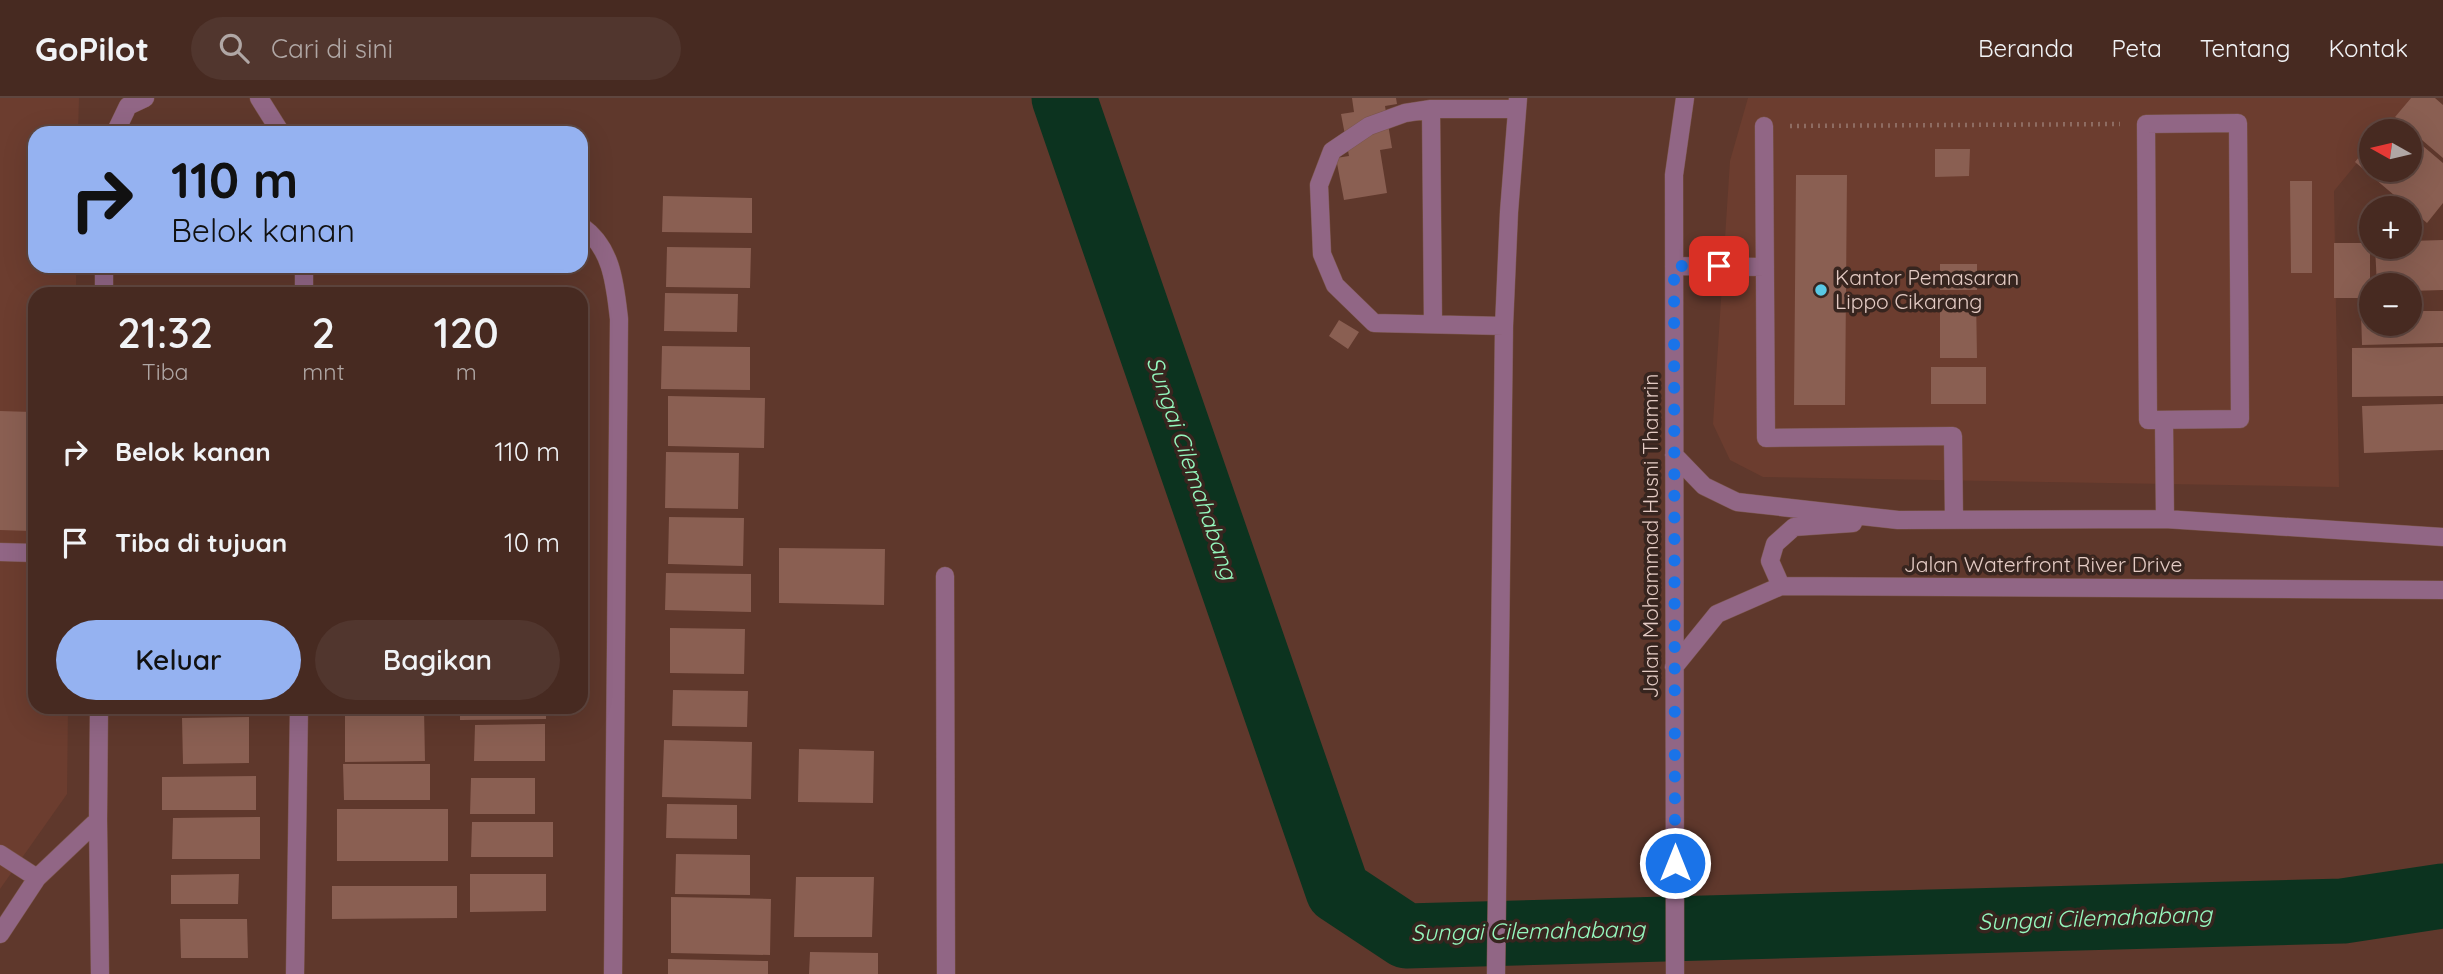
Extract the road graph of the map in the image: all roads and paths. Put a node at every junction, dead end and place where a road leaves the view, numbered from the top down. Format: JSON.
{"nodes":[{"id":1,"x":145,"y":98,"type":"edge"},
{"id":2,"x":259,"y":98,"type":"edge"},
{"id":3,"x":1685,"y":98,"type":"edge"},
{"id":4,"x":1517,"y":104,"type":"edge"},
{"id":5,"x":1431,"y":109,"type":"junction"},
{"id":6,"x":2146,"y":124,"type":"junction"},
{"id":7,"x":118,"y":126,"type":"edge"},
{"id":8,"x":277,"y":126,"type":"edge"},
{"id":9,"x":1764,"y":126,"type":"joint"},
{"id":10,"x":588,"y":230,"type":"edge"},
{"id":11,"x":1674,"y":266,"type":"junction"},
{"id":12,"x":1765,"y":267,"type":"junction"},
{"id":13,"x":1433,"y":324,"type":"junction"},
{"id":14,"x":1504,"y":327,"type":"junction"},
{"id":15,"x":2164,"y":420,"type":"junction"},
{"id":16,"x":1674,"y":455,"type":"junction"},
{"id":17,"x":2165,"y":519,"type":"junction"},
{"id":18,"x":1898,"y":520,"type":"junction"},
{"id":19,"x":1954,"y":520,"type":"junction"},
{"id":20,"x":2443,"y":537,"type":"edge"},
{"id":21,"x":0,"y":552,"type":"edge"},
{"id":22,"x":28,"y":553,"type":"edge"},
{"id":23,"x":945,"y":576,"type":"dead end"},
{"id":24,"x":1781,"y":586,"type":"junction"},
{"id":25,"x":2443,"y":590,"type":"edge"},
{"id":26,"x":1674,"y":667,"type":"junction"},
{"id":27,"x":99,"y":714,"type":"edge"},
{"id":28,"x":299,"y":714,"type":"edge"},
{"id":29,"x":98,"y":820,"type":"junction"},
{"id":30,"x":0,"y":854,"type":"edge"},
{"id":31,"x":37,"y":878,"type":"junction"},
{"id":32,"x":0,"y":934,"type":"edge"},
{"id":33,"x":100,"y":974,"type":"edge"},
{"id":34,"x":295,"y":974,"type":"edge"},
{"id":35,"x":613,"y":974,"type":"edge"},
{"id":36,"x":946,"y":974,"type":"edge"},
{"id":37,"x":1496,"y":974,"type":"edge"},
{"id":38,"x":1675,"y":974,"type":"edge"}],
"edges":[{"from":1,"to":7,"type":"street"},
{"from":2,"to":8,"type":"street"},
{"from":3,"to":11,"type":"street","name":"Jalan Mohammad Husni Thamrin"},
{"from":4,"to":5,"type":"street"},
{"from":4,"to":14,"type":"street"},
{"from":5,"to":13,"type":"street"},
{"from":5,"to":13,"type":"street"},
{"from":6,"to":9,"type":"path"},
{"from":6,"to":15,"type":"street"},
{"from":6,"to":15,"type":"street"},
{"from":9,"to":12,"type":"street"},
{"from":10,"to":35,"type":"street"},
{"from":11,"to":12,"type":"street"},
{"from":11,"to":16,"type":"street","name":"Jalan Mohammad Husni Thamrin"},
{"from":12,"to":19,"type":"street"},
{"from":13,"to":14,"type":"street"},
{"from":14,"to":37,"type":"street"},
{"from":15,"to":17,"type":"street"},
{"from":16,"to":18,"type":"street"},
{"from":16,"to":26,"type":"street","name":"Jalan Mohammad Husni Thamrin"},
{"from":17,"to":19,"type":"street"},
{"from":17,"to":20,"type":"street"},
{"from":18,"to":19,"type":"street"},
{"from":18,"to":24,"type":"street"},
{"from":21,"to":22,"type":"street"},
{"from":23,"to":36,"type":"street"},
{"from":24,"to":25,"type":"street","name":"Jalan Waterfront River Drive"},
{"from":24,"to":26,"type":"street","name":"Jalan Waterfront River Drive"},
{"from":26,"to":38,"type":"street","name":"Jalan Mohammad Husni Thamrin"},
{"from":27,"to":29,"type":"street"},
{"from":28,"to":34,"type":"street"},
{"from":29,"to":31,"type":"street"},
{"from":29,"to":33,"type":"street"},
{"from":30,"to":31,"type":"street"},
{"from":31,"to":32,"type":"street"}]}
